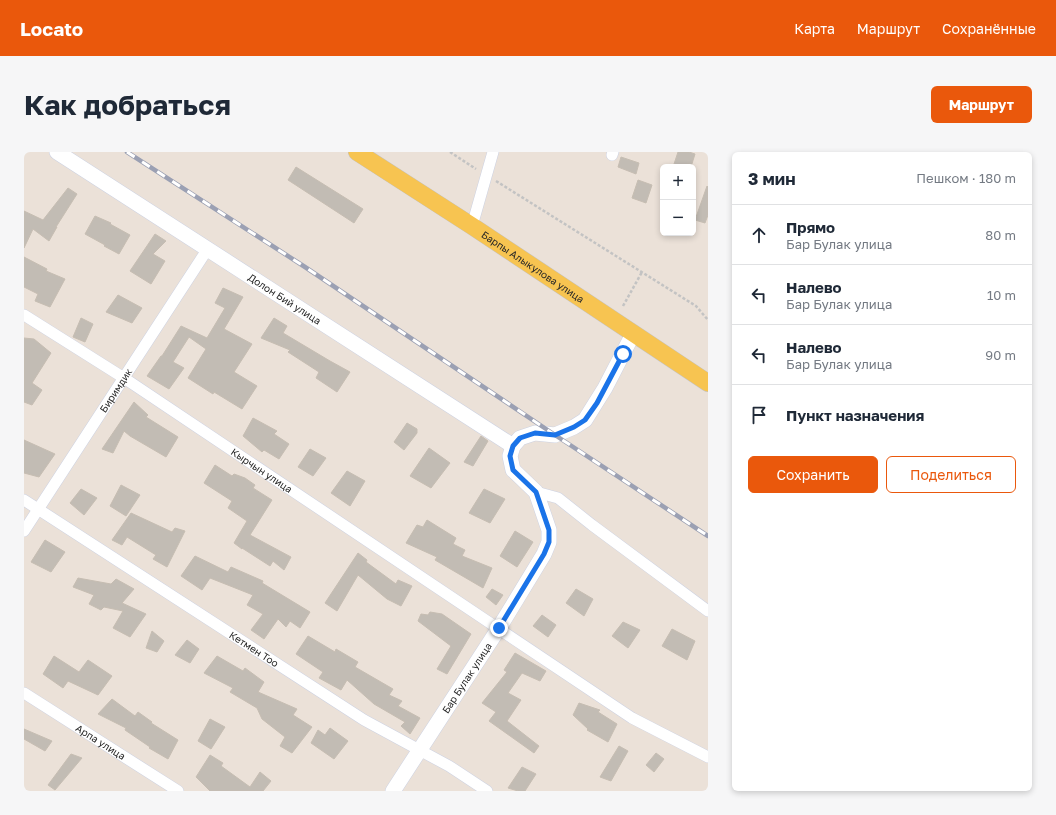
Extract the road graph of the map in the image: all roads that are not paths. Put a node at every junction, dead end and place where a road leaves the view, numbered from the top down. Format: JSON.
{"nodes":[{"id":1,"x":57,"y":152,"type":"edge"},
{"id":2,"x":357,"y":152,"type":"edge"},
{"id":3,"x":493,"y":152,"type":"edge"},
{"id":4,"x":472,"y":226,"type":"junction"},
{"id":5,"x":207,"y":250,"type":"junction"},
{"id":6,"x":24,"y":315,"type":"edge"},
{"id":7,"x":633,"y":334,"type":"junction"},
{"id":8,"x":124,"y":378,"type":"junction"},
{"id":9,"x":708,"y":383,"type":"edge"},
{"id":10,"x":513,"y":446,"type":"junction"},
{"id":11,"x":536,"y":492,"type":"junction"},
{"id":12,"x":24,"y":500,"type":"edge"},
{"id":13,"x":38,"y":509,"type":"junction"},
{"id":14,"x":24,"y":531,"type":"edge"},
{"id":15,"x":708,"y":611,"type":"edge"},
{"id":16,"x":499,"y":628,"type":"junction"},
{"id":17,"x":24,"y":693,"type":"edge"},
{"id":18,"x":420,"y":751,"type":"junction"},
{"id":19,"x":708,"y":757,"type":"edge"},
{"id":20,"x":178,"y":791,"type":"edge"},
{"id":21,"x":393,"y":791,"type":"edge"},
{"id":22,"x":487,"y":791,"type":"edge"}],
"edges":[{"from":1,"to":5,"type":"street","name":"Долон Бий улица"},
{"from":2,"to":4,"type":"main road","name":"Барпы Алыкулова улица"},
{"from":3,"to":4,"type":"street"},
{"from":4,"to":7,"type":"main road","name":"Барпы Алыкулова улица"},
{"from":5,"to":8,"type":"street","name":"Биримдик"},
{"from":5,"to":10,"type":"street","name":"Долон Бий улица"},
{"from":6,"to":8,"type":"street","name":"Кырчын улица"},
{"from":7,"to":9,"type":"main road","name":"Барпы Алыкулова улица"},
{"from":7,"to":10,"type":"street"},
{"from":8,"to":13,"type":"street","name":"Биримдик"},
{"from":8,"to":16,"type":"street","name":"Кырчын улица"},
{"from":10,"to":11,"type":"street","name":"Бар Булак улица"},
{"from":11,"to":15,"type":"street"},
{"from":11,"to":16,"type":"street","name":"Бар Булак улица"},
{"from":12,"to":13,"type":"street","name":"Кетмен Тоо"},
{"from":13,"to":14,"type":"street","name":"Биримдик"},
{"from":13,"to":18,"type":"street","name":"Кетмен Тоо"},
{"from":16,"to":18,"type":"street","name":"Бар Булак улица"},
{"from":16,"to":19,"type":"street","name":"Кырчын улица"},
{"from":17,"to":20,"type":"street","name":"Арпа улица"},
{"from":18,"to":21,"type":"street","name":"Бар Булак улица"},
{"from":18,"to":22,"type":"street","name":"Кетмен Тоо"}]}
